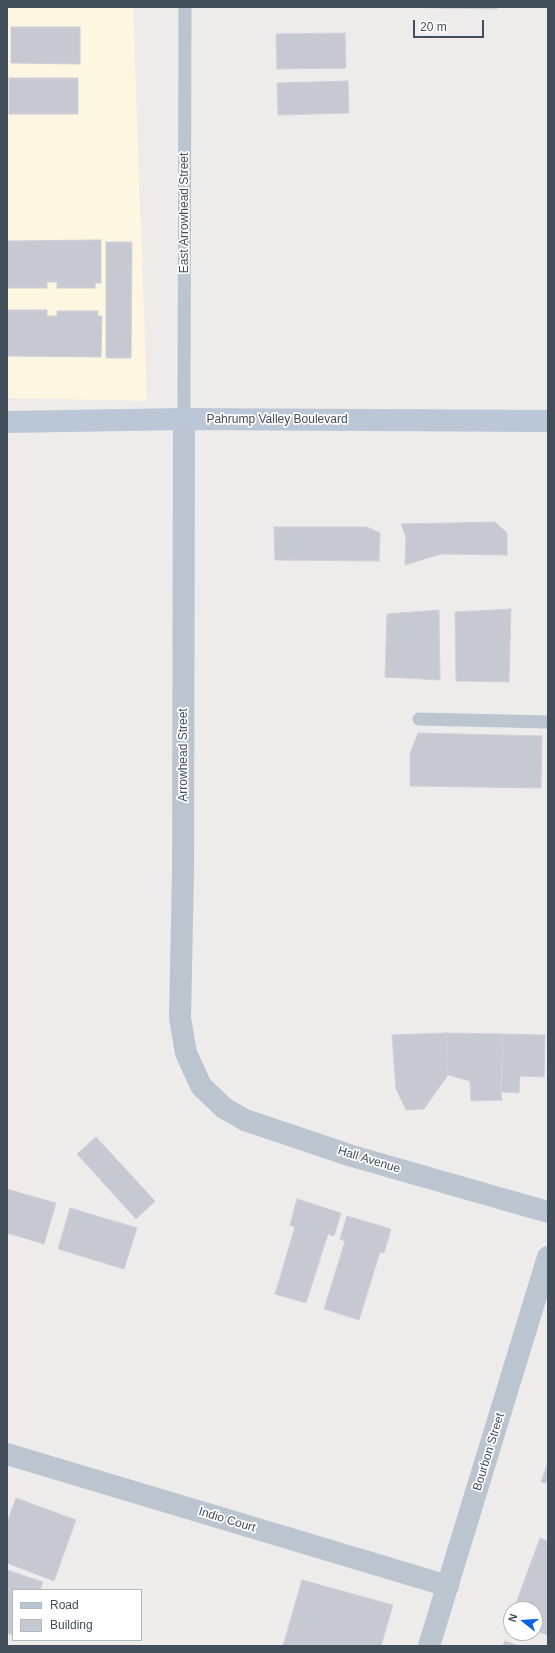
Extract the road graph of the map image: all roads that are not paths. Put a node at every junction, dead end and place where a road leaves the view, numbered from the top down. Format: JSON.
{"nodes":[{"id":1,"x":185,"y":7,"type":"edge"},
{"id":2,"x":184,"y":419,"type":"junction"},
{"id":3,"x":548,"y":420,"type":"edge"},
{"id":4,"x":7,"y":422,"type":"edge"},
{"id":5,"x":419,"y":719,"type":"dead end"},
{"id":6,"x":548,"y":722,"type":"edge"},
{"id":7,"x":201,"y":1086,"type":"joint"},
{"id":8,"x":548,"y":1212,"type":"edge"},
{"id":9,"x":548,"y":1257,"type":"edge"},
{"id":10,"x":7,"y":1454,"type":"edge"},
{"id":11,"x":448,"y":1586,"type":"junction"},
{"id":12,"x":429,"y":1646,"type":"edge"}],
"edges":[{"from":1,"to":2,"type":"lane","name":"East Arrowhead Street"},
{"from":2,"to":3,"type":"main road","name":"Pahrump Valley Boulevard"},
{"from":2,"to":4,"type":"main road","name":"Pahrump Valley Boulevard"},
{"from":2,"to":7,"type":"street","name":"Arrowhead Street"},
{"from":5,"to":6,"type":"lane"},
{"from":7,"to":8,"type":"street","name":"Hall Avenue"},
{"from":9,"to":11,"type":"street","name":"Bourbon Street"},
{"from":10,"to":11,"type":"street","name":"Indio Court"},
{"from":11,"to":12,"type":"street","name":"Bourbon Street"}]}
